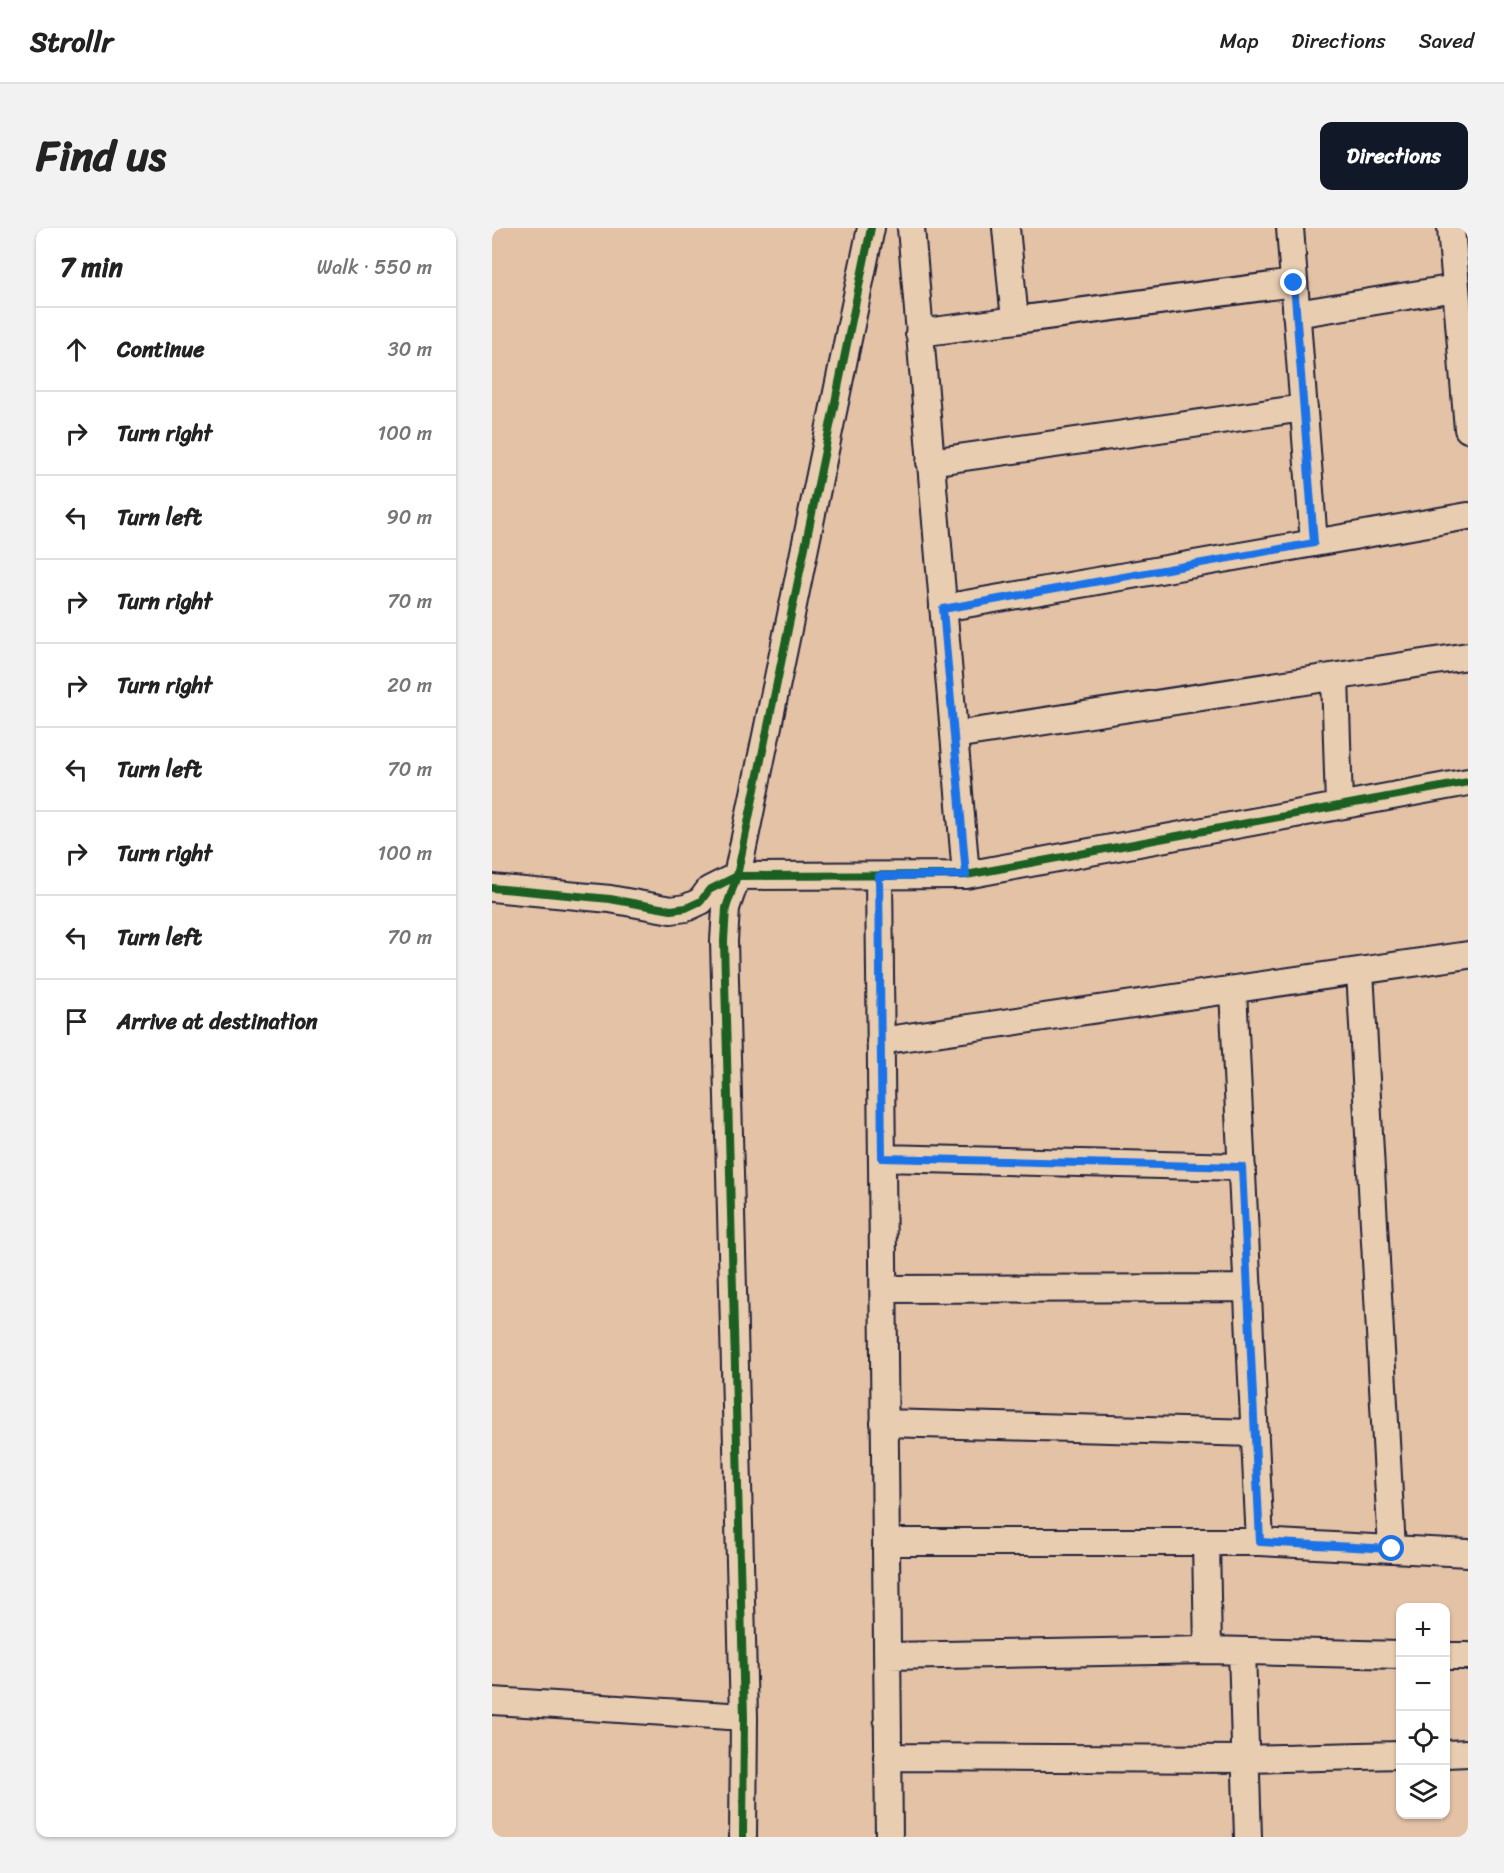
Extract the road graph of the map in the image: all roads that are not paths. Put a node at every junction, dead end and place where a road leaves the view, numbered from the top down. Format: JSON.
{"nodes":[{"id":1,"x":871,"y":228,"type":"edge"},
{"id":2,"x":911,"y":228,"type":"edge"},
{"id":3,"x":1006,"y":228,"type":"edge"},
{"id":4,"x":1290,"y":228,"type":"edge"},
{"id":5,"x":1451,"y":228,"type":"edge"},
{"id":6,"x":1294,"y":283,"type":"junction"},
{"id":7,"x":1456,"y":288,"type":"junction"},
{"id":8,"x":1296,"y":314,"type":"junction"},
{"id":9,"x":1015,"y":320,"type":"junction"},
{"id":10,"x":919,"y":333,"type":"junction"},
{"id":11,"x":1466,"y":378,"type":"edge"},
{"id":12,"x":1304,"y":408,"type":"junction"},
{"id":13,"x":1468,"y":429,"type":"edge"},
{"id":14,"x":930,"y":462,"type":"junction"},
{"id":15,"x":1468,"y":516,"type":"edge"},
{"id":16,"x":1314,"y":543,"type":"junction"},
{"id":17,"x":943,"y":609,"type":"junction"},
{"id":18,"x":1468,"y":656,"type":"edge"},
{"id":19,"x":1335,"y":677,"type":"junction"},
{"id":20,"x":954,"y":735,"type":"junction"},
{"id":21,"x":1468,"y":782,"type":"edge"},
{"id":22,"x":1339,"y":806,"type":"junction"},
{"id":23,"x":966,"y":875,"type":"junction"},
{"id":24,"x":737,"y":876,"type":"junction"},
{"id":25,"x":879,"y":876,"type":"junction"},
{"id":26,"x":492,"y":888,"type":"edge"},
{"id":27,"x":1468,"y":955,"type":"edge"},
{"id":28,"x":1360,"y":970,"type":"junction"},
{"id":29,"x":1233,"y":990,"type":"junction"},
{"id":30,"x":880,"y":1041,"type":"junction"},
{"id":31,"x":882,"y":1158,"type":"junction"},
{"id":32,"x":1242,"y":1167,"type":"junction"},
{"id":33,"x":1248,"y":1288,"type":"junction"},
{"id":34,"x":884,"y":1289,"type":"junction"},
{"id":35,"x":884,"y":1423,"type":"junction"},
{"id":36,"x":1255,"y":1433,"type":"junction"},
{"id":37,"x":886,"y":1542,"type":"junction"},
{"id":38,"x":1206,"y":1542,"type":"junction"},
{"id":39,"x":1260,"y":1542,"type":"junction"},
{"id":40,"x":1392,"y":1549,"type":"junction"},
{"id":41,"x":1468,"y":1553,"type":"edge"},
{"id":42,"x":1208,"y":1650,"type":"junction"},
{"id":43,"x":1242,"y":1651,"type":"junction"},
{"id":44,"x":1396,"y":1655,"type":"edge"},
{"id":45,"x":887,"y":1656,"type":"junction"},
{"id":46,"x":1450,"y":1656,"type":"edge"},
{"id":47,"x":1468,"y":1656,"type":"edge"},
{"id":48,"x":492,"y":1701,"type":"edge"},
{"id":49,"x":744,"y":1717,"type":"junction"},
{"id":50,"x":1468,"y":1753,"type":"edge"},
{"id":51,"x":1450,"y":1754,"type":"edge"},
{"id":52,"x":1396,"y":1755,"type":"edge"},
{"id":53,"x":887,"y":1757,"type":"junction"},
{"id":54,"x":1245,"y":1759,"type":"junction"},
{"id":55,"x":743,"y":1837,"type":"edge"},
{"id":56,"x":889,"y":1837,"type":"edge"},
{"id":57,"x":1248,"y":1837,"type":"edge"}],
"edges":[{"from":1,"to":24,"type":"street"},
{"from":2,"to":10,"type":"street"},
{"from":3,"to":9,"type":"street"},
{"from":4,"to":6,"type":"street"},
{"from":5,"to":7,"type":"street"},
{"from":6,"to":8,"type":"street"},
{"from":6,"to":9,"type":"street"},
{"from":7,"to":8,"type":"street"},
{"from":7,"to":11,"type":"street"},
{"from":8,"to":12,"type":"street"},
{"from":9,"to":10,"type":"street"},
{"from":10,"to":14,"type":"street"},
{"from":11,"to":13,"type":"street"},
{"from":12,"to":14,"type":"street"},
{"from":12,"to":16,"type":"street"},
{"from":14,"to":17,"type":"street"},
{"from":15,"to":16,"type":"street"},
{"from":16,"to":17,"type":"street"},
{"from":17,"to":20,"type":"street"},
{"from":18,"to":19,"type":"street"},
{"from":19,"to":20,"type":"street"},
{"from":19,"to":22,"type":"street"},
{"from":20,"to":23,"type":"street"},
{"from":21,"to":22,"type":"street"},
{"from":22,"to":23,"type":"street"},
{"from":23,"to":25,"type":"street"},
{"from":24,"to":25,"type":"street"},
{"from":24,"to":26,"type":"street"},
{"from":24,"to":49,"type":"street"},
{"from":25,"to":30,"type":"street"},
{"from":27,"to":28,"type":"street"},
{"from":28,"to":29,"type":"street"},
{"from":28,"to":40,"type":"street"},
{"from":29,"to":30,"type":"street"},
{"from":29,"to":32,"type":"street"},
{"from":30,"to":31,"type":"street"},
{"from":31,"to":32,"type":"street"},
{"from":31,"to":34,"type":"street"},
{"from":32,"to":33,"type":"street"},
{"from":33,"to":34,"type":"street"},
{"from":33,"to":36,"type":"street"},
{"from":34,"to":35,"type":"street"},
{"from":35,"to":36,"type":"street"},
{"from":35,"to":37,"type":"street"},
{"from":36,"to":39,"type":"street"},
{"from":37,"to":38,"type":"street"},
{"from":37,"to":45,"type":"street"},
{"from":38,"to":39,"type":"street"},
{"from":38,"to":42,"type":"street"},
{"from":39,"to":40,"type":"street"},
{"from":40,"to":41,"type":"street"},
{"from":42,"to":43,"type":"street"},
{"from":42,"to":45,"type":"street"},
{"from":43,"to":44,"type":"street"},
{"from":43,"to":54,"type":"street"},
{"from":45,"to":53,"type":"street"},
{"from":46,"to":47,"type":"street"},
{"from":48,"to":49,"type":"street"},
{"from":49,"to":55,"type":"street"},
{"from":50,"to":51,"type":"street"},
{"from":52,"to":54,"type":"street"},
{"from":53,"to":54,"type":"street"},
{"from":53,"to":56,"type":"street"},
{"from":54,"to":57,"type":"street"}]}
